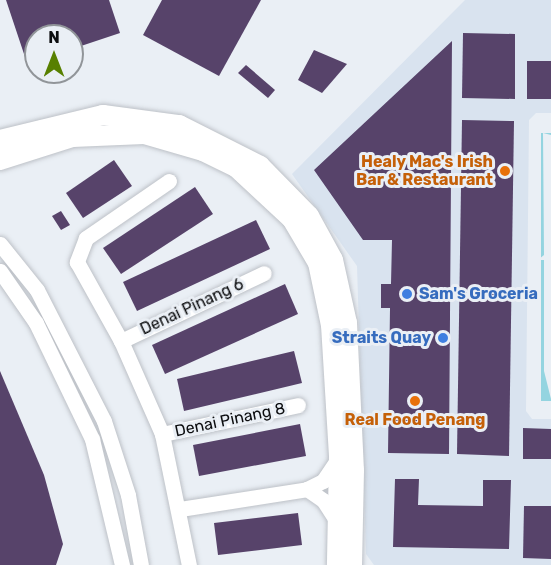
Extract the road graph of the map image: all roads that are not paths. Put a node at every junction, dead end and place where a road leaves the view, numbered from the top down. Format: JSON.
{"nodes":[{"id":1,"x":0,"y":140,"type":"edge"},
{"id":2,"x":0,"y":160,"type":"edge"},
{"id":3,"x":169,"y":181,"type":"dead end"},
{"id":4,"x":0,"y":244,"type":"edge"},
{"id":5,"x":0,"y":271,"type":"edge"},
{"id":6,"x":264,"y":273,"type":"dead end"},
{"id":7,"x":121,"y":341,"type":"junction"},
{"id":8,"x":298,"y":405,"type":"dead end"},
{"id":9,"x":162,"y":434,"type":"junction"},
{"id":10,"x":339,"y":457,"type":"junction"},
{"id":11,"x":307,"y":489,"type":"junction"},
{"id":12,"x":180,"y":509,"type":"junction"},
{"id":13,"x":338,"y":523,"type":"junction"},
{"id":14,"x":122,"y":565,"type":"edge"},
{"id":15,"x":141,"y":565,"type":"edge"},
{"id":16,"x":189,"y":565,"type":"edge"},
{"id":17,"x":337,"y":565,"type":"edge"},
{"id":18,"x":352,"y":565,"type":"edge"}],
"edges":[{"from":1,"to":18,"type":"main road"},
{"from":2,"to":10,"type":"main road"},
{"from":3,"to":7,"type":"street"},
{"from":4,"to":15,"type":"street"},
{"from":5,"to":14,"type":"street"},
{"from":6,"to":7,"type":"street","name":"Denai Pinang 6"},
{"from":7,"to":9,"type":"street"},
{"from":8,"to":9,"type":"street","name":"Denai Pinang 8"},
{"from":9,"to":12,"type":"street"},
{"from":10,"to":11,"type":"street"},
{"from":10,"to":13,"type":"main road"},
{"from":11,"to":12,"type":"street"},
{"from":11,"to":13,"type":"street"},
{"from":12,"to":16,"type":"street"},
{"from":13,"to":17,"type":"main road"}]}
